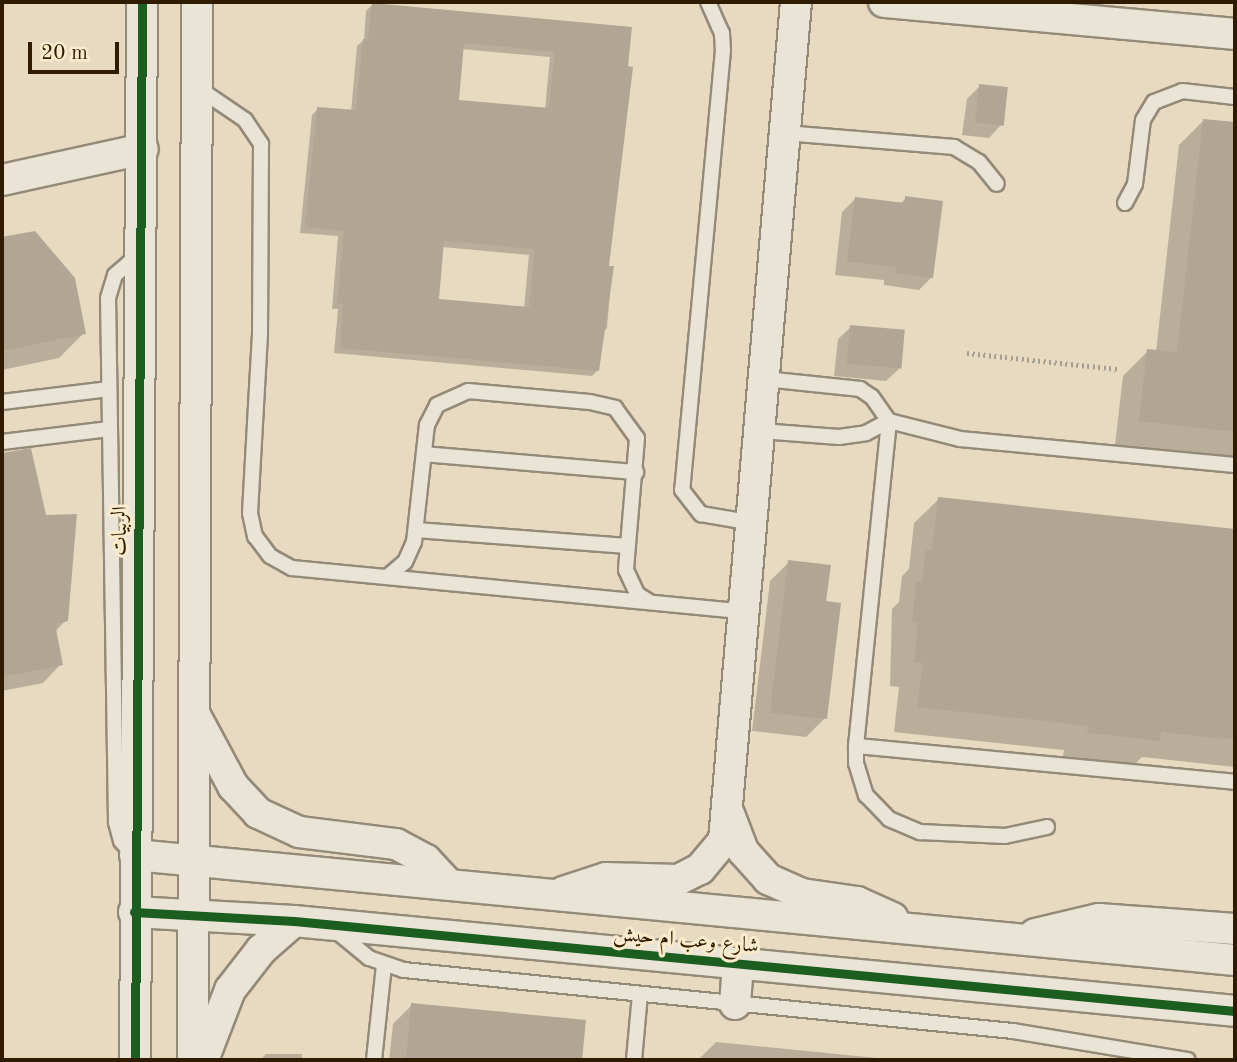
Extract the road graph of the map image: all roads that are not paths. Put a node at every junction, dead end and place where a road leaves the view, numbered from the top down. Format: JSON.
{"nodes":[{"id":1,"x":142,"y":2,"type":"edge"},
{"id":2,"x":197,"y":2,"type":"edge"},
{"id":3,"x":708,"y":2,"type":"edge"},
{"id":4,"x":796,"y":2,"type":"edge"},
{"id":5,"x":884,"y":2,"type":"edge"},
{"id":6,"x":1235,"y":34,"type":"edge"},
{"id":7,"x":198,"y":88,"type":"junction"},
{"id":8,"x":1235,"y":97,"type":"edge"},
{"id":9,"x":785,"y":133,"type":"junction"},
{"id":10,"x":143,"y":149,"type":"junction"},
{"id":11,"x":2,"y":180,"type":"edge"},
{"id":12,"x":998,"y":184,"type":"dead end"},
{"id":13,"x":1125,"y":203,"type":"dead end"},
{"id":14,"x":142,"y":251,"type":"junction"},
{"id":15,"x":765,"y":379,"type":"junction"},
{"id":16,"x":109,"y":389,"type":"junction"},
{"id":17,"x":2,"y":402,"type":"edge"},
{"id":18,"x":889,"y":421,"type":"junction"},
{"id":19,"x":110,"y":429,"type":"junction"},
{"id":20,"x":761,"y":430,"type":"junction"},
{"id":21,"x":2,"y":442,"type":"edge"},
{"id":22,"x":424,"y":454,"type":"junction"},
{"id":23,"x":1235,"y":464,"type":"edge"},
{"id":24,"x":636,"y":472,"type":"junction"},
{"id":25,"x":753,"y":523,"type":"junction"},
{"id":26,"x":416,"y":530,"type":"junction"},
{"id":27,"x":627,"y":547,"type":"junction"},
{"id":28,"x":387,"y":577,"type":"junction"},
{"id":29,"x":648,"y":601,"type":"junction"},
{"id":30,"x":745,"y":612,"type":"junction"},
{"id":31,"x":193,"y":712,"type":"junction"},
{"id":32,"x":856,"y":746,"type":"junction"},
{"id":33,"x":1235,"y":782,"type":"edge"},
{"id":34,"x":729,"y":814,"type":"junction"},
{"id":35,"x":1047,"y":828,"type":"dead end"},
{"id":36,"x":135,"y":855,"type":"junction"},
{"id":37,"x":192,"y":861,"type":"junction"},
{"id":38,"x":449,"y":885,"type":"junction"},
{"id":39,"x":557,"y":895,"type":"junction"},
{"id":40,"x":134,"y":912,"type":"junction"},
{"id":41,"x":191,"y":914,"type":"junction"},
{"id":42,"x":294,"y":921,"type":"junction"},
{"id":43,"x":328,"y":925,"type":"junction"},
{"id":44,"x":907,"y":928,"type":"junction"},
{"id":45,"x":1235,"y":929,"type":"edge"},
{"id":46,"x":1019,"y":938,"type":"junction"},
{"id":47,"x":1235,"y":960,"type":"edge"},
{"id":48,"x":738,"y":964,"type":"junction"},
{"id":49,"x":384,"y":965,"type":"junction"},
{"id":50,"x":640,"y":994,"type":"junction"},
{"id":51,"x":735,"y":1004,"type":"junction"},
{"id":52,"x":1235,"y":1011,"type":"edge"},
{"id":53,"x":135,"y":1060,"type":"edge"},
{"id":54,"x":193,"y":1060,"type":"edge"},
{"id":55,"x":203,"y":1060,"type":"edge"},
{"id":56,"x":374,"y":1060,"type":"edge"},
{"id":57,"x":634,"y":1060,"type":"edge"},
{"id":58,"x":1188,"y":1060,"type":"edge"}],
"edges":[{"from":1,"to":10,"type":"street","name":"الربيات"},
{"from":2,"to":7,"type":"street"},
{"from":3,"to":25,"type":"lane"},
{"from":4,"to":9,"type":"street"},
{"from":5,"to":6,"type":"street"},
{"from":7,"to":28,"type":"lane"},
{"from":7,"to":31,"type":"street"},
{"from":8,"to":13,"type":"lane"},
{"from":9,"to":12,"type":"lane"},
{"from":9,"to":15,"type":"street"},
{"from":10,"to":11,"type":"street"},
{"from":10,"to":14,"type":"street","name":"الربيات"},
{"from":14,"to":16,"type":"lane"},
{"from":14,"to":36,"type":"street","name":"الربيات"},
{"from":15,"to":18,"type":"lane"},
{"from":15,"to":20,"type":"street"},
{"from":16,"to":17,"type":"lane"},
{"from":16,"to":19,"type":"lane"},
{"from":18,"to":20,"type":"lane"},
{"from":18,"to":23,"type":"lane"},
{"from":18,"to":32,"type":"lane"},
{"from":19,"to":21,"type":"lane"},
{"from":19,"to":36,"type":"lane"},
{"from":20,"to":25,"type":"street"},
{"from":22,"to":24,"type":"lane"},
{"from":22,"to":24,"type":"lane"},
{"from":22,"to":26,"type":"lane"},
{"from":24,"to":27,"type":"lane"},
{"from":25,"to":30,"type":"street"},
{"from":26,"to":27,"type":"lane"},
{"from":26,"to":28,"type":"lane"},
{"from":27,"to":29,"type":"lane"},
{"from":28,"to":29,"type":"lane"},
{"from":29,"to":30,"type":"lane"},
{"from":30,"to":34,"type":"street"},
{"from":31,"to":37,"type":"street"},
{"from":31,"to":38,"type":"street"},
{"from":32,"to":33,"type":"lane"},
{"from":32,"to":35,"type":"lane"},
{"from":34,"to":39,"type":"street"},
{"from":34,"to":44,"type":"street"},
{"from":36,"to":37,"type":"street","name":"شارع وعب ام حيش"},
{"from":36,"to":40,"type":"street","name":"الربيات"},
{"from":37,"to":38,"type":"street","name":"شارع وعب ام حيش"},
{"from":37,"to":41,"type":"street"},
{"from":38,"to":39,"type":"street","name":"شارع وعب ام حيش"},
{"from":39,"to":44,"type":"street","name":"شارع وعب ام حيش"},
{"from":40,"to":41,"type":"street","name":"شارع وعب ام حيش"},
{"from":40,"to":53,"type":"street","name":"الربيات"},
{"from":41,"to":42,"type":"street","name":"شارع وعب ام حيش"},
{"from":41,"to":54,"type":"street"},
{"from":42,"to":43,"type":"street","name":"شارع وعب ام حيش"},
{"from":42,"to":55,"type":"street"},
{"from":43,"to":48,"type":"street","name":"شارع وعب ام حيش"},
{"from":43,"to":49,"type":"lane"},
{"from":44,"to":46,"type":"street","name":"شارع وعب ام حيش"},
{"from":45,"to":46,"type":"street","name":"شارع وعب ام حيش"},
{"from":46,"to":47,"type":"street","name":"شارع وعب ام حيش"},
{"from":48,"to":51,"type":"street"},
{"from":48,"to":52,"type":"street","name":"شارع وعب ام حيش"},
{"from":49,"to":50,"type":"lane"},
{"from":49,"to":56,"type":"lane"},
{"from":50,"to":51,"type":"lane"},
{"from":50,"to":57,"type":"lane"},
{"from":51,"to":58,"type":"lane"}]}
